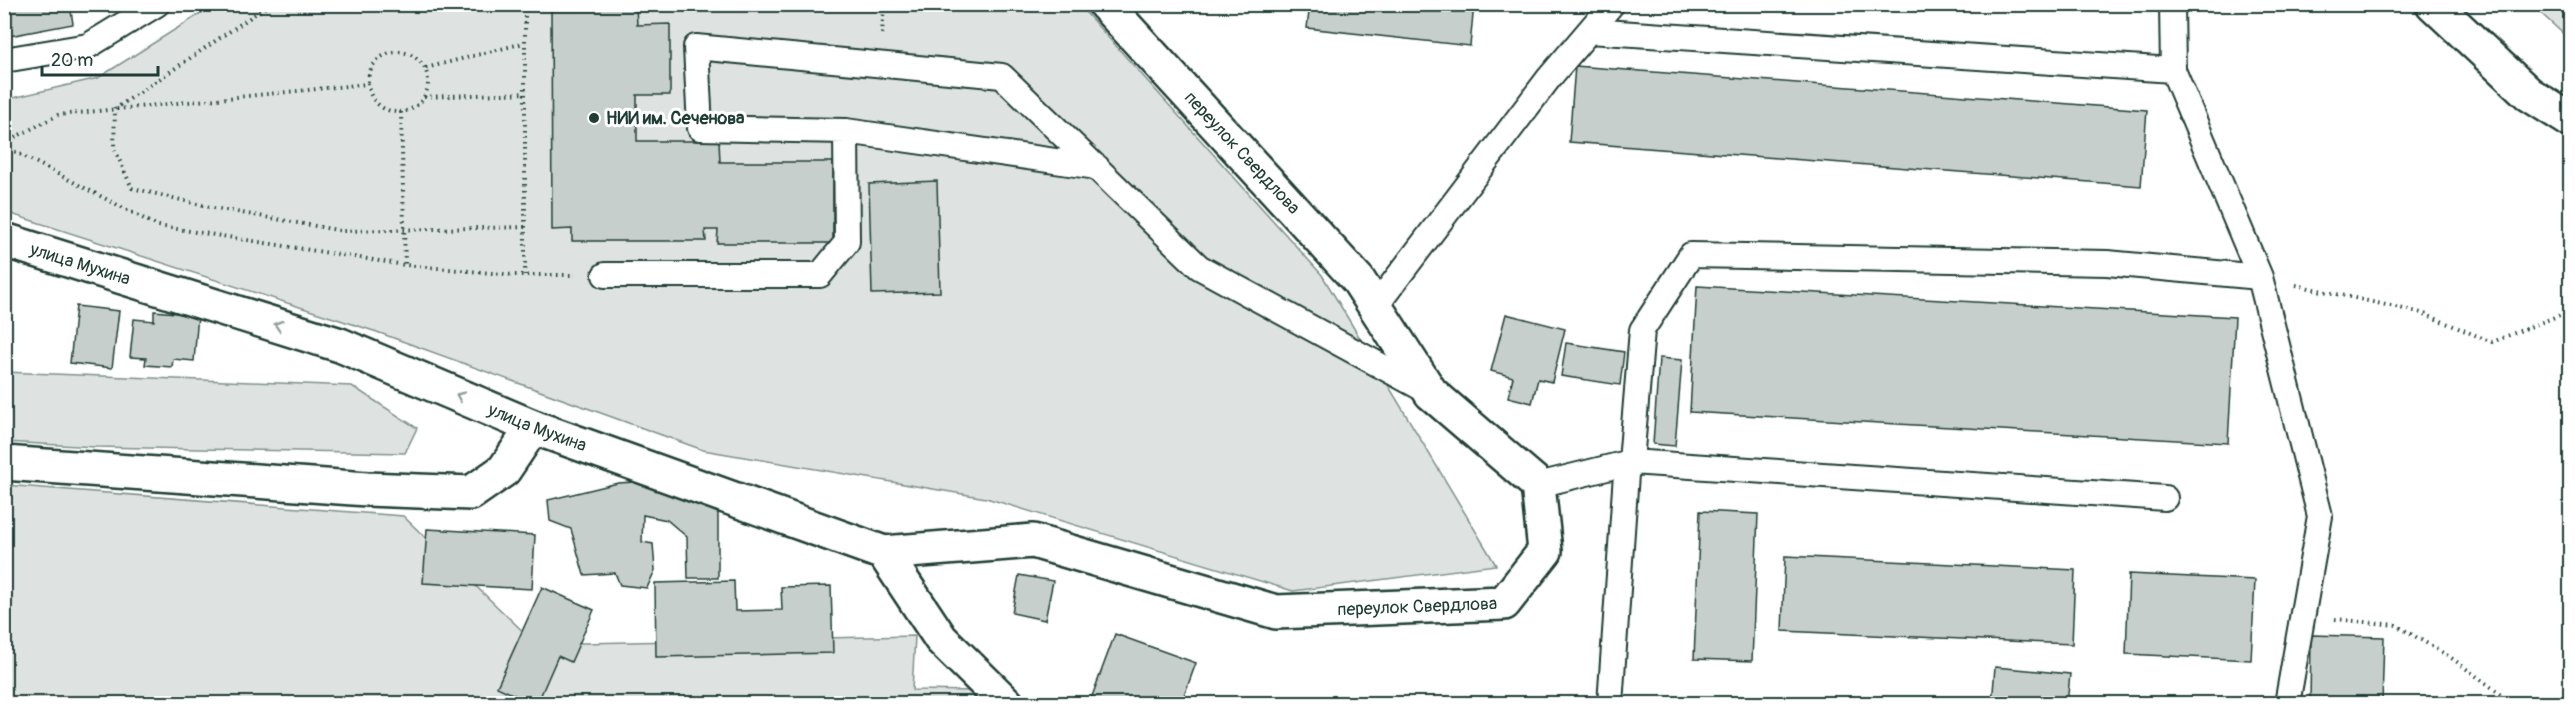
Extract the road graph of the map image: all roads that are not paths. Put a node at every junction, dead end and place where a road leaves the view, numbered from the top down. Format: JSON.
{"nodes":[{"id":1,"x":158,"y":4,"type":"edge"},
{"id":2,"x":1105,"y":4,"type":"edge"},
{"id":3,"x":1612,"y":4,"type":"edge"},
{"id":4,"x":2172,"y":4,"type":"edge"},
{"id":5,"x":2433,"y":4,"type":"edge"},
{"id":6,"x":1589,"y":31,"type":"junction"},
{"id":7,"x":4,"y":60,"type":"edge"},
{"id":8,"x":2173,"y":70,"type":"junction"},
{"id":9,"x":2571,"y":120,"type":"edge"},
{"id":10,"x":846,"y":131,"type":"junction"},
{"id":11,"x":1097,"y":167,"type":"junction"},
{"id":12,"x":4,"y":240,"type":"edge"},
{"id":13,"x":605,"y":275,"type":"road end"},
{"id":14,"x":2260,"y":277,"type":"junction"},
{"id":15,"x":1375,"y":307,"type":"junction"},
{"id":16,"x":1431,"y":393,"type":"junction"},
{"id":17,"x":533,"y":427,"type":"junction"},
{"id":18,"x":1631,"y":462,"type":"junction"},
{"id":19,"x":4,"y":463,"type":"edge"},
{"id":20,"x":1538,"y":485,"type":"junction"},
{"id":21,"x":2165,"y":498,"type":"dead end"},
{"id":22,"x":884,"y":553,"type":"junction"},
{"id":23,"x":1007,"y":704,"type":"edge"},
{"id":24,"x":1610,"y":704,"type":"edge"},
{"id":25,"x":2287,"y":704,"type":"edge"}],
"edges":[{"from":1,"to":7,"type":"lane"},
{"from":2,"to":15,"type":"street","name":"переулок Свердлова"},
{"from":3,"to":6,"type":"lane"},
{"from":4,"to":8,"type":"lane"},
{"from":5,"to":9,"type":"street"},
{"from":6,"to":8,"type":"lane"},
{"from":6,"to":15,"type":"lane"},
{"from":8,"to":14,"type":"lane"},
{"from":10,"to":11,"type":"lane"},
{"from":10,"to":11,"type":"lane"},
{"from":10,"to":13,"type":"lane"},
{"from":11,"to":16,"type":"lane"},
{"from":17,"to":12,"type":"street","name":"улица Мухина","one_way":true},
{"from":14,"to":18,"type":"lane"},
{"from":14,"to":25,"type":"lane"},
{"from":15,"to":16,"type":"street","name":"переулок Свердлова"},
{"from":16,"to":20,"type":"street","name":"переулок Свердлова"},
{"from":17,"to":19,"type":"street"},
{"from":17,"to":22,"type":"street","name":"улица Мухина"},
{"from":18,"to":20,"type":"lane"},
{"from":18,"to":21,"type":"lane"},
{"from":18,"to":24,"type":"lane"},
{"from":20,"to":22,"type":"street","name":"переулок Свердлова"},
{"from":22,"to":23,"type":"street"}]}
